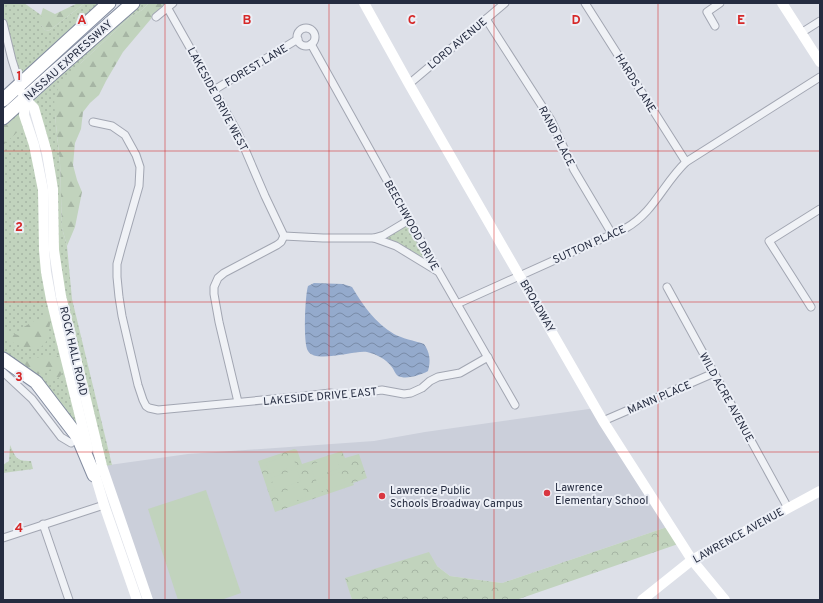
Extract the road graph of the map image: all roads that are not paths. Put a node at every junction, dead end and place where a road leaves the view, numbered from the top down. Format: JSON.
{"nodes":[{"id":1,"x":109,"y":3,"type":"edge"},
{"id":2,"x":133,"y":3,"type":"edge"},
{"id":3,"x":364,"y":3,"type":"edge"},
{"id":4,"x":504,"y":3,"type":"edge"},
{"id":5,"x":585,"y":3,"type":"edge"},
{"id":6,"x":720,"y":3,"type":"edge"},
{"id":7,"x":782,"y":3,"type":"edge"},
{"id":8,"x":170,"y":5,"type":"edge"},
{"id":9,"x":156,"y":17,"type":"dead end"},
{"id":10,"x":486,"y":19,"type":"junction"},
{"id":11,"x":820,"y":21,"type":"edge"},
{"id":12,"x":3,"y":23,"type":"edge"},
{"id":13,"x":715,"y":26,"type":"dead end"},
{"id":14,"x":801,"y":33,"type":"junction"},
{"id":15,"x":298,"y":39,"type":"junction"},
{"id":16,"x":311,"y":44,"type":"junction"},
{"id":17,"x":820,"y":62,"type":"edge"},
{"id":18,"x":820,"y":77,"type":"edge"},
{"id":19,"x":409,"y":84,"type":"junction"},
{"id":20,"x":20,"y":85,"type":"junction"},
{"id":21,"x":214,"y":90,"type":"junction"},
{"id":22,"x":25,"y":98,"type":"junction"},
{"id":23,"x":3,"y":100,"type":"edge"},
{"id":24,"x":3,"y":118,"type":"edge"},
{"id":25,"x":94,"y":122,"type":"dead end"},
{"id":26,"x":686,"y":162,"type":"junction"},
{"id":27,"x":820,"y":209,"type":"edge"},
{"id":28,"x":409,"y":220,"type":"junction"},
{"id":29,"x":612,"y":234,"type":"junction"},
{"id":30,"x":284,"y":236,"type":"junction"},
{"id":31,"x":374,"y":238,"type":"junction"},
{"id":32,"x":439,"y":272,"type":"junction"},
{"id":33,"x":520,"y":275,"type":"junction"},
{"id":34,"x":667,"y":287,"type":"dead end"},
{"id":35,"x":457,"y":304,"type":"junction"},
{"id":36,"x":811,"y":307,"type":"dead end"},
{"id":37,"x":488,"y":357,"type":"junction"},
{"id":38,"x":3,"y":359,"type":"edge"},
{"id":39,"x":3,"y":372,"type":"edge"},
{"id":40,"x":714,"y":372,"type":"junction"},
{"id":41,"x":238,"y":402,"type":"junction"},
{"id":42,"x":515,"y":405,"type":"dead end"},
{"id":43,"x":603,"y":420,"type":"junction"},
{"id":44,"x":78,"y":437,"type":"junction"},
{"id":45,"x":94,"y":475,"type":"junction"},
{"id":46,"x":820,"y":491,"type":"edge"},
{"id":47,"x":104,"y":504,"type":"junction"},
{"id":48,"x":788,"y":508,"type":"junction"},
{"id":49,"x":44,"y":524,"type":"junction"},
{"id":50,"x":3,"y":538,"type":"edge"},
{"id":51,"x":692,"y":560,"type":"junction"},
{"id":52,"x":69,"y":600,"type":"edge"},
{"id":53,"x":137,"y":600,"type":"edge"},
{"id":54,"x":148,"y":600,"type":"edge"},
{"id":55,"x":642,"y":600,"type":"edge"},
{"id":56,"x":725,"y":600,"type":"edge"}],
"edges":[{"from":1,"to":20,"type":"highway","name":"NASSAU EXPRESSWAY"},
{"from":2,"to":22,"type":"highway","name":"NASSAU EXPRESSWAY"},
{"from":3,"to":19,"type":"main road","name":"BROADWAY"},
{"from":4,"to":10,"type":"street","name":"LORD AVENUE"},
{"from":5,"to":26,"type":"street","name":"HARDS LANE"},
{"from":6,"to":13,"type":"street"},
{"from":7,"to":14,"type":"main road"},
{"from":8,"to":9,"type":"street"},
{"from":8,"to":21,"type":"street","name":"LAKESIDE DRIVE WEST"},
{"from":10,"to":19,"type":"street","name":"LORD AVENUE"},
{"from":10,"to":29,"type":"street","name":"RAND PLACE"},
{"from":11,"to":14,"type":"street"},
{"from":12,"to":20,"type":"street","name":"ROCK HALL ROAD"},
{"from":14,"to":17,"type":"main road"},
{"from":15,"to":16,"type":"street","name":"FOREST LANE"},
{"from":15,"to":16,"type":"street","name":"FOREST LANE"},
{"from":15,"to":21,"type":"street","name":"FOREST LANE"},
{"from":16,"to":28,"type":"street","name":"BEECHWOOD DRIVE"},
{"from":18,"to":26,"type":"street","name":"SUTTON PLACE"},
{"from":19,"to":33,"type":"main road","name":"BROADWAY"},
{"from":20,"to":22,"type":"main road","name":"ROCK HALL ROAD"},
{"from":20,"to":23,"type":"highway","name":"NASSAU EXPRESSWAY"},
{"from":21,"to":30,"type":"street","name":"LAKESIDE DRIVE WEST"},
{"from":22,"to":24,"type":"highway","name":"NASSAU EXPRESSWAY"},
{"from":22,"to":45,"type":"main road","name":"ROCK HALL ROAD"},
{"from":22,"to":54,"type":"main road","name":"ROCK HALL ROAD"},
{"from":25,"to":41,"type":"street","name":"LAKESIDE DRIVE EAST"},
{"from":26,"to":29,"type":"street","name":"SUTTON PLACE"},
{"from":27,"to":36,"type":"street"},
{"from":28,"to":31,"type":"street"},
{"from":28,"to":32,"type":"street","name":"BEECHWOOD DRIVE"},
{"from":29,"to":33,"type":"street","name":"SUTTON PLACE"},
{"from":30,"to":31,"type":"street"},
{"from":30,"to":41,"type":"street"},
{"from":31,"to":32,"type":"street"},
{"from":32,"to":35,"type":"street","name":"BEECHWOOD DRIVE"},
{"from":33,"to":35,"type":"street","name":"SUTTON PLACE"},
{"from":33,"to":43,"type":"main road","name":"BROADWAY"},
{"from":34,"to":40,"type":"street","name":"WILD ACRE AVENUE"},
{"from":35,"to":37,"type":"street","name":"BEECHWOOD DRIVE"},
{"from":37,"to":41,"type":"street","name":"LAKESIDE DRIVE EAST"},
{"from":37,"to":42,"type":"street","name":"BEECHWOOD DRIVE"},
{"from":38,"to":44,"type":"highway"},
{"from":39,"to":44,"type":"street"},
{"from":40,"to":43,"type":"street","name":"MANN PLACE"},
{"from":40,"to":48,"type":"street","name":"WILD ACRE AVENUE"},
{"from":43,"to":51,"type":"main road","name":"BROADWAY"},
{"from":44,"to":45,"type":"highway"},
{"from":45,"to":47,"type":"main road","name":"ROCK HALL ROAD"},
{"from":46,"to":48,"type":"main road","name":"LAWRENCE AVENUE"},
{"from":47,"to":49,"type":"street"},
{"from":47,"to":53,"type":"main road","name":"ROCK HALL ROAD"},
{"from":48,"to":51,"type":"main road","name":"LAWRENCE AVENUE"},
{"from":49,"to":50,"type":"street"},
{"from":49,"to":52,"type":"street"},
{"from":51,"to":55,"type":"main road","name":"LAWRENCE AVENUE"},
{"from":51,"to":56,"type":"main road","name":"BROADWAY"}]}
